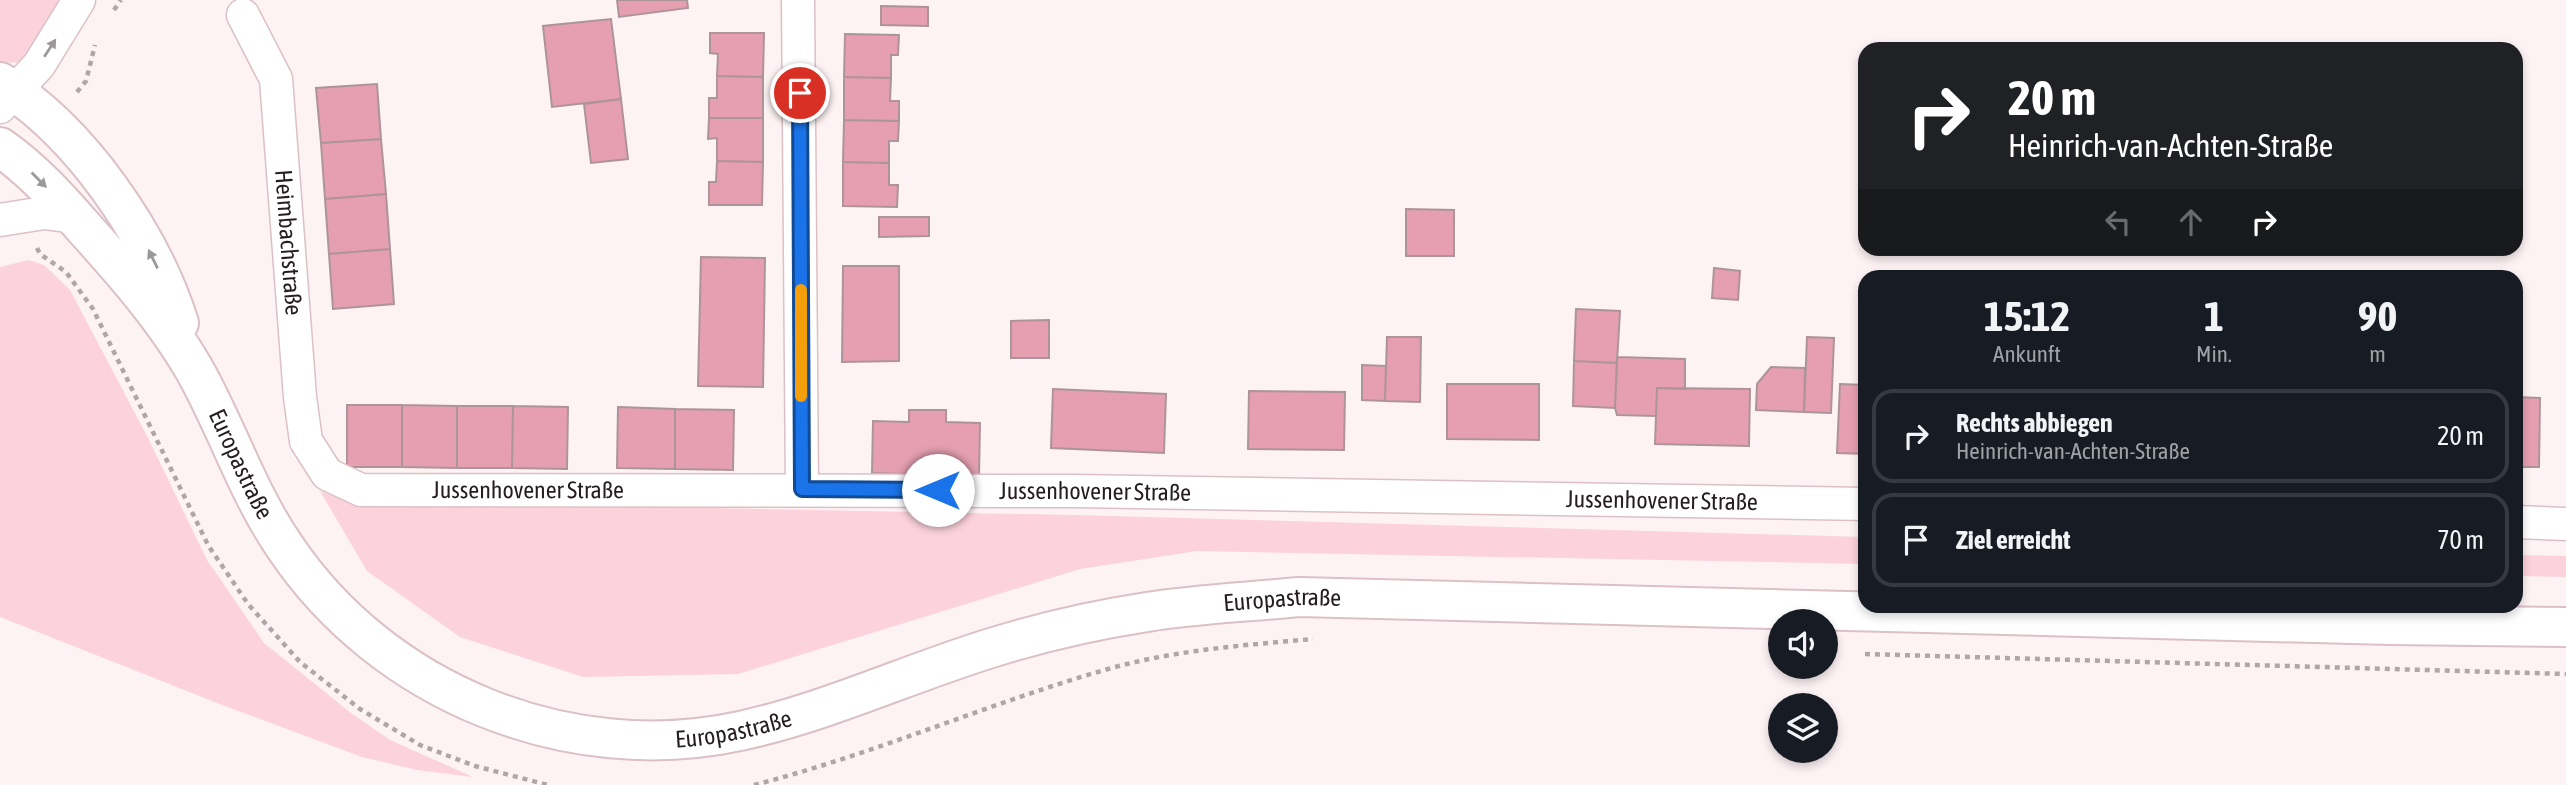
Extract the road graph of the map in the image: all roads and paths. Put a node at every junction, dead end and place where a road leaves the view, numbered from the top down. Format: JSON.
{"nodes":[{"id":1,"x":79,"y":0,"type":"edge"},
{"id":2,"x":798,"y":0,"type":"edge"},
{"id":3,"x":243,"y":15,"type":"dead end"},
{"id":4,"x":5,"y":94,"type":"edge"},
{"id":5,"x":0,"y":146,"type":"edge"},
{"id":6,"x":75,"y":217,"type":"junction"},
{"id":7,"x":0,"y":219,"type":"edge"},
{"id":8,"x":194,"y":368,"type":"junction"},
{"id":9,"x":327,"y":474,"type":"joint"},
{"id":10,"x":802,"y":489,"type":"junction"},
{"id":11,"x":1858,"y":503,"type":"edge"},
{"id":12,"x":2523,"y":523,"type":"edge"},
{"id":13,"x":2566,"y":524,"type":"edge"},
{"id":14,"x":1858,"y":611,"type":"edge"},
{"id":15,"x":1922,"y":613,"type":"edge"},
{"id":16,"x":2566,"y":627,"type":"edge"},
{"id":17,"x":1314,"y":639,"type":"dead end"},
{"id":18,"x":1853,"y":654,"type":"dead end"},
{"id":19,"x":2566,"y":674,"type":"edge"},
{"id":20,"x":754,"y":785,"type":"edge"}],
"edges":[{"from":4,"to":1,"type":"street","one_way":true},
{"from":2,"to":10,"type":"street"},
{"from":3,"to":9,"type":"street","name":"Heimbachstraße"},
{"from":8,"to":4,"type":"main road","name":"Europastraße","one_way":true},
{"from":5,"to":6,"type":"main road","name":"Europastraße","one_way":true},
{"from":6,"to":7,"type":"street"},
{"from":6,"to":8,"type":"main road","name":"Europastraße"},
{"from":8,"to":14,"type":"main road","name":"Europastraße"},
{"from":9,"to":10,"type":"street","name":"Jussenhovener Straße"},
{"from":10,"to":11,"type":"street","name":"Jussenhovener Straße"},
{"from":12,"to":13,"type":"street"},
{"from":15,"to":16,"type":"main road","name":"Europastraße"},
{"from":17,"to":20,"type":"path"},
{"from":18,"to":19,"type":"path"}]}
